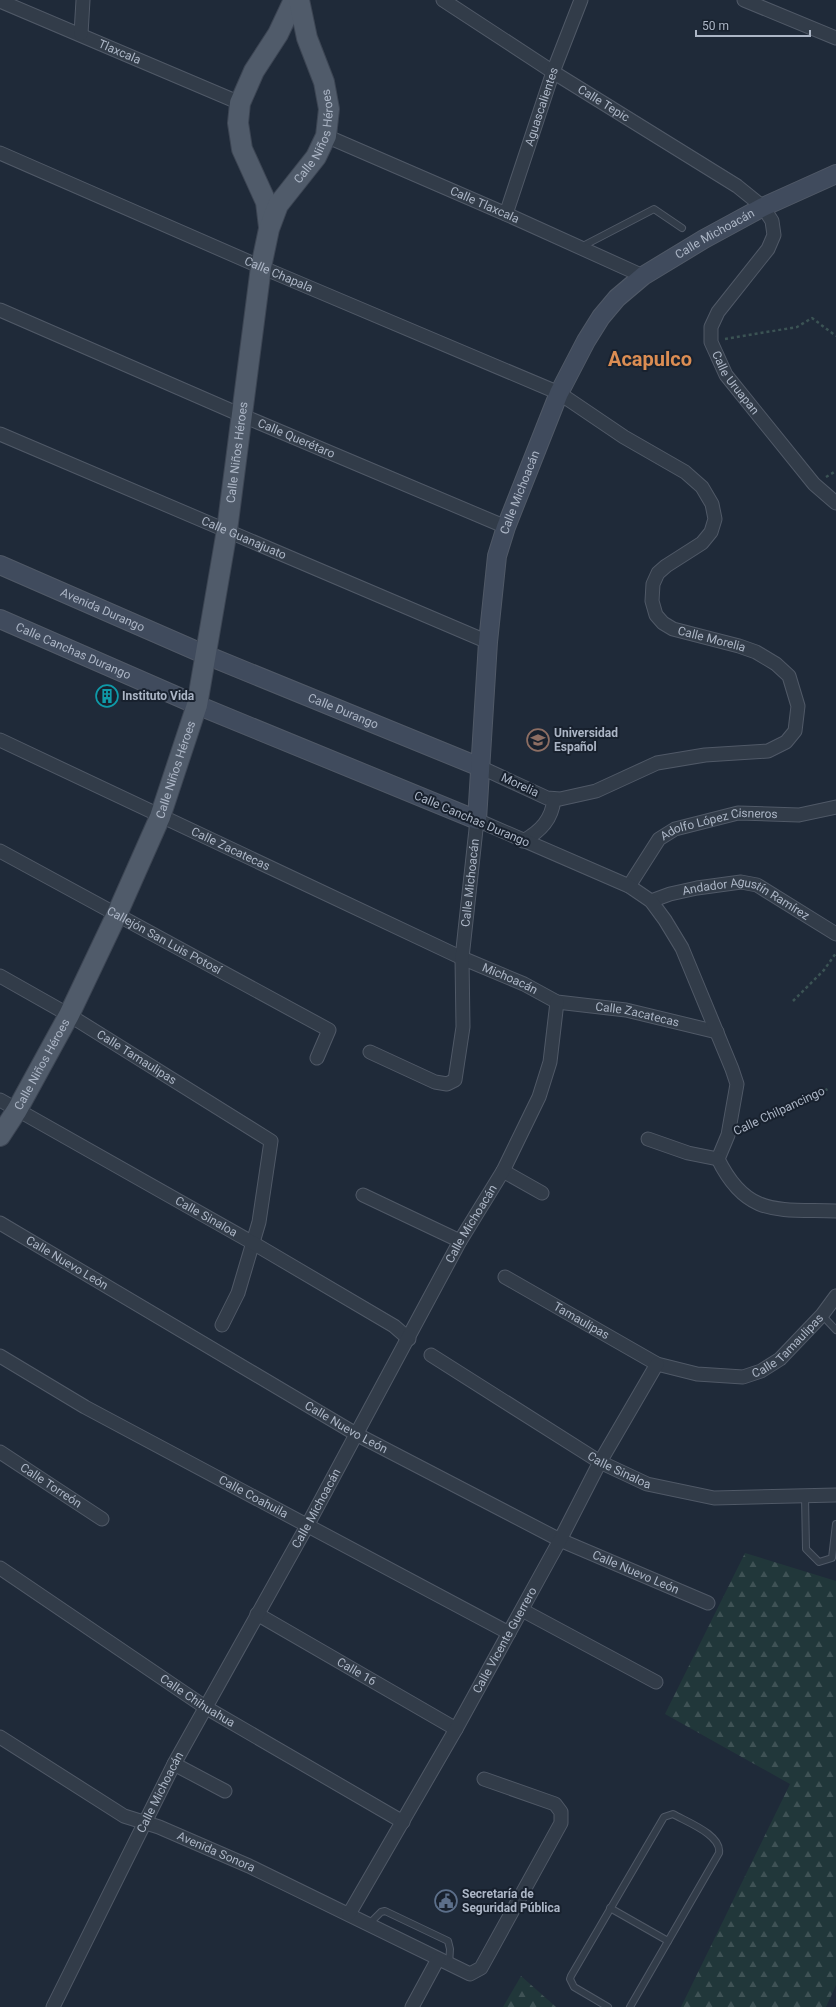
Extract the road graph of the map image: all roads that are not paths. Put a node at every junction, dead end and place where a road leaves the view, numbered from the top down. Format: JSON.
{"nodes":[{"id":1,"x":83,"y":0,"type":"edge"},
{"id":2,"x":294,"y":0,"type":"edge"},
{"id":3,"x":299,"y":0,"type":"edge"},
{"id":4,"x":443,"y":0,"type":"edge"},
{"id":5,"x":581,"y":0,"type":"edge"},
{"id":6,"x":744,"y":0,"type":"edge"},
{"id":7,"x":0,"y":1,"type":"edge"},
{"id":8,"x":25,"y":6,"type":"edge"},
{"id":9,"x":81,"y":34,"type":"junction"},
{"id":10,"x":278,"y":34,"type":"junction"},
{"id":11,"x":307,"y":38,"type":"junction"},
{"id":12,"x":836,"y":38,"type":"edge"},
{"id":13,"x":553,"y":72,"type":"junction"},
{"id":14,"x":240,"y":103,"type":"junction"},
{"id":15,"x":326,"y":136,"type":"junction"},
{"id":16,"x":0,"y":153,"type":"edge"},
{"id":17,"x":834,"y":176,"type":"edge"},
{"id":18,"x":261,"y":188,"type":"junction"},
{"id":19,"x":288,"y":192,"type":"junction"},
{"id":20,"x":763,"y":207,"type":"junction"},
{"id":21,"x":506,"y":214,"type":"junction"},
{"id":22,"x":682,"y":228,"type":"dead end"},
{"id":23,"x":269,"y":229,"type":"junction"},
{"id":24,"x":580,"y":248,"type":"junction"},
{"id":25,"x":261,"y":267,"type":"junction"},
{"id":26,"x":642,"y":276,"type":"junction"},
{"id":27,"x":0,"y":310,"type":"edge"},
{"id":28,"x":559,"y":393,"type":"junction"},
{"id":29,"x":241,"y":415,"type":"junction"},
{"id":30,"x":0,"y":434,"type":"edge"},
{"id":31,"x":836,"y":503,"type":"edge"},
{"id":32,"x":506,"y":527,"type":"junction"},
{"id":33,"x":227,"y":530,"type":"junction"},
{"id":34,"x":0,"y":565,"type":"edge"},
{"id":35,"x":0,"y":619,"type":"edge"},
{"id":36,"x":488,"y":642,"type":"junction"},
{"id":37,"x":206,"y":655,"type":"junction"},
{"id":38,"x":197,"y":705,"type":"junction"},
{"id":39,"x":0,"y":740,"type":"edge"},
{"id":40,"x":480,"y":767,"type":"junction"},
{"id":41,"x":557,"y":799,"type":"junction"},
{"id":42,"x":836,"y":807,"type":"edge"},
{"id":43,"x":160,"y":817,"type":"junction"},
{"id":44,"x":477,"y":820,"type":"junction"},
{"id":45,"x":524,"y":841,"type":"junction"},
{"id":46,"x":0,"y":851,"type":"edge"},
{"id":47,"x":629,"y":886,"type":"junction"},
{"id":48,"x":650,"y":901,"type":"junction"},
{"id":49,"x":117,"y":914,"type":"junction"},
{"id":50,"x":836,"y":934,"type":"edge"},
{"id":51,"x":462,"y":958,"type":"junction"},
{"id":52,"x":0,"y":976,"type":"edge"},
{"id":53,"x":557,"y":1002,"type":"junction"},
{"id":54,"x":69,"y":1015,"type":"junction"},
{"id":55,"x":717,"y":1032,"type":"junction"},
{"id":56,"x":370,"y":1052,"type":"dead end"},
{"id":57,"x":317,"y":1058,"type":"dead end"},
{"id":58,"x":8,"y":1105,"type":"edge"},
{"id":59,"x":0,"y":1136,"type":"edge"},
{"id":60,"x":648,"y":1139,"type":"dead end"},
{"id":61,"x":718,"y":1159,"type":"junction"},
{"id":62,"x":503,"y":1170,"type":"junction"},
{"id":63,"x":542,"y":1193,"type":"dead end"},
{"id":64,"x":363,"y":1194,"type":"dead end"},
{"id":65,"x":836,"y":1211,"type":"edge"},
{"id":66,"x":0,"y":1223,"type":"edge"},
{"id":67,"x":460,"y":1241,"type":"junction"},
{"id":68,"x":252,"y":1243,"type":"junction"},
{"id":69,"x":505,"y":1277,"type":"dead end"},
{"id":70,"x":836,"y":1296,"type":"edge"},
{"id":71,"x":822,"y":1315,"type":"junction"},
{"id":72,"x":222,"y":1326,"type":"dead end"},
{"id":73,"x":836,"y":1330,"type":"edge"},
{"id":74,"x":409,"y":1339,"type":"junction"},
{"id":75,"x":431,"y":1355,"type":"dead end"},
{"id":76,"x":0,"y":1356,"type":"edge"},
{"id":77,"x":657,"y":1364,"type":"junction"},
{"id":78,"x":356,"y":1434,"type":"junction"},
{"id":79,"x":0,"y":1452,"type":"edge"},
{"id":80,"x":600,"y":1462,"type":"junction"},
{"id":81,"x":836,"y":1495,"type":"edge"},
{"id":82,"x":805,"y":1496,"type":"junction"},
{"id":83,"x":102,"y":1519,"type":"dead end"},
{"id":84,"x":836,"y":1524,"type":"edge"},
{"id":85,"x":307,"y":1526,"type":"junction"},
{"id":86,"x":560,"y":1540,"type":"junction"},
{"id":87,"x":0,"y":1568,"type":"edge"},
{"id":88,"x":708,"y":1603,"type":"dead end"},
{"id":89,"x":522,"y":1610,"type":"junction"},
{"id":90,"x":257,"y":1614,"type":"junction"},
{"id":91,"x":509,"y":1633,"type":"junction"},
{"id":92,"x":656,"y":1682,"type":"dead end"},
{"id":93,"x":205,"y":1707,"type":"junction"},
{"id":94,"x":456,"y":1729,"type":"junction"},
{"id":95,"x":0,"y":1737,"type":"edge"},
{"id":96,"x":174,"y":1764,"type":"junction"},
{"id":97,"x":484,"y":1779,"type":"dead end"},
{"id":98,"x":225,"y":1791,"type":"dead end"},
{"id":99,"x":143,"y":1822,"type":"junction"},
{"id":100,"x":403,"y":1822,"type":"junction"},
{"id":101,"x":610,"y":1908,"type":"junction"},
{"id":102,"x":349,"y":1914,"type":"junction"},
{"id":103,"x":370,"y":1924,"type":"junction"},
{"id":104,"x":668,"y":1941,"type":"junction"},
{"id":105,"x":443,"y":1962,"type":"junction"},
{"id":106,"x":53,"y":2007,"type":"edge"},
{"id":107,"x":412,"y":2007,"type":"edge"},
{"id":108,"x":608,"y":2007,"type":"edge"},
{"id":109,"x":630,"y":2007,"type":"edge"}],
"edges":[{"from":1,"to":9,"type":"street"},
{"from":2,"to":10,"type":"main road","name":"Calle Niños Héroes"},
{"from":3,"to":11,"type":"main road","name":"Calle Niños Héroes"},
{"from":4,"to":13,"type":"street","name":"Calle Tepic"},
{"from":5,"to":13,"type":"street","name":"Aguascalientes"},
{"from":6,"to":12,"type":"street"},
{"from":7,"to":8,"type":"street","name":"Tlaxcala"},
{"from":8,"to":9,"type":"street","name":"Tlaxcala"},
{"from":9,"to":14,"type":"street","name":"Tlaxcala"},
{"from":10,"to":11,"type":"main road"},
{"from":10,"to":14,"type":"main road","name":"Calle Niños Héroes"},
{"from":11,"to":15,"type":"main road","name":"Calle Niños Héroes"},
{"from":13,"to":20,"type":"street","name":"Calle Tepic"},
{"from":13,"to":21,"type":"street","name":"Aguascalientes"},
{"from":14,"to":18,"type":"main road","name":"Calle Niños Héroes"},
{"from":15,"to":19,"type":"main road","name":"Calle Niños Héroes"},
{"from":15,"to":21,"type":"street","name":"Calle Tlaxcala"},
{"from":16,"to":25,"type":"street","name":"Calle Chapala"},
{"from":17,"to":20,"type":"street","name":"Calle Michoacán"},
{"from":18,"to":19,"type":"main road"},
{"from":18,"to":23,"type":"main road","name":"Calle Niños Héroes"},
{"from":19,"to":23,"type":"main road","name":"Calle Niños Héroes"},
{"from":20,"to":26,"type":"street","name":"Calle Michoacán"},
{"from":20,"to":31,"type":"street","name":"Calle Uruapan"},
{"from":21,"to":24,"type":"street","name":"Calle Tlaxcala"},
{"from":22,"to":24,"type":"lane"},
{"from":23,"to":25,"type":"main road","name":"Calle Niños Héroes"},
{"from":24,"to":26,"type":"street","name":"Calle Tlaxcala"},
{"from":25,"to":28,"type":"street","name":"Calle Chapala"},
{"from":25,"to":29,"type":"main road","name":"Calle Niños Héroes"},
{"from":26,"to":28,"type":"street","name":"Calle Michoacán"},
{"from":27,"to":29,"type":"street","name":"Calle Querétaro"},
{"from":28,"to":32,"type":"street","name":"Calle Michoacán"},
{"from":28,"to":41,"type":"street","name":"Calle Morelia"},
{"from":29,"to":32,"type":"street","name":"Calle Querétaro"},
{"from":29,"to":33,"type":"main road","name":"Calle Niños Héroes"},
{"from":30,"to":33,"type":"street","name":"Calle Guanajuato"},
{"from":32,"to":36,"type":"street","name":"Calle Michoacán"},
{"from":33,"to":36,"type":"street","name":"Calle Guanajuato"},
{"from":33,"to":37,"type":"main road","name":"Calle Niños Héroes"},
{"from":34,"to":37,"type":"street","name":"Avenida Durango"},
{"from":35,"to":38,"type":"street","name":"Calle Canchas Durango"},
{"from":36,"to":40,"type":"street","name":"Calle Michoacán"},
{"from":37,"to":38,"type":"main road","name":"Calle Niños Héroes"},
{"from":37,"to":40,"type":"street","name":"Calle Durango"},
{"from":38,"to":43,"type":"main road","name":"Calle Niños Héroes"},
{"from":38,"to":44,"type":"street","name":"Calle Canchas Durango"},
{"from":39,"to":43,"type":"street","name":"Calle Zacatecas"},
{"from":40,"to":41,"type":"street","name":"Morelia"},
{"from":40,"to":44,"type":"street","name":"Calle Michoacán"},
{"from":41,"to":45,"type":"street"},
{"from":42,"to":47,"type":"street","name":"Adolfo López Cisneros"},
{"from":43,"to":49,"type":"main road","name":"Calle Niños Héroes"},
{"from":43,"to":51,"type":"street","name":"Calle Zacatecas"},
{"from":44,"to":45,"type":"street","name":"Calle Canchas Durango"},
{"from":44,"to":51,"type":"street","name":"Calle Michoacán"},
{"from":45,"to":47,"type":"street","name":"Calle Canchas Durango"},
{"from":46,"to":49,"type":"street","name":"Callejón San Luis Potosí"},
{"from":47,"to":48,"type":"street","name":"Calle Canchas Durango"},
{"from":48,"to":50,"type":"street","name":"Andador Agustín Ramírez"},
{"from":48,"to":55,"type":"street","name":"Calle Canchas Durango"},
{"from":49,"to":54,"type":"main road","name":"Calle Niños Héroes"},
{"from":49,"to":57,"type":"street","name":"Callejón San Luis Potosí"},
{"from":51,"to":53,"type":"street","name":"Michoacán"},
{"from":51,"to":56,"type":"street","name":"Calle Michoacán"},
{"from":52,"to":54,"type":"street","name":"Calle Tamaulipas"},
{"from":53,"to":55,"type":"street","name":"Calle Zacatecas"},
{"from":53,"to":62,"type":"street","name":"Calle Michoacán"},
{"from":54,"to":58,"type":"main road","name":"Calle Niños Héroes"},
{"from":54,"to":68,"type":"street","name":"Calle Tamaulipas"},
{"from":55,"to":61,"type":"street","name":"Calle Canchas Durango"},
{"from":58,"to":59,"type":"main road","name":"Calle Niños Héroes"},
{"from":58,"to":68,"type":"street","name":"Calle Sinaloa"},
{"from":60,"to":61,"type":"street"},
{"from":61,"to":65,"type":"street"},
{"from":62,"to":63,"type":"street"},
{"from":62,"to":67,"type":"street","name":"Calle Michoacán"},
{"from":64,"to":67,"type":"street"},
{"from":66,"to":78,"type":"street","name":"Calle Nuevo León"},
{"from":67,"to":74,"type":"street","name":"Calle Michoacán"},
{"from":68,"to":72,"type":"street"},
{"from":68,"to":74,"type":"street","name":"Calle Sinaloa"},
{"from":69,"to":77,"type":"street","name":"Tamaulipas"},
{"from":70,"to":71,"type":"street","name":"Calle Tamaulipas"},
{"from":71,"to":73,"type":"lane"},
{"from":71,"to":77,"type":"street","name":"Calle Tamaulipas"},
{"from":74,"to":78,"type":"street","name":"Calle Michoacán"},
{"from":75,"to":80,"type":"street","name":"Calle Sinaloa"},
{"from":76,"to":85,"type":"street","name":"Calle Coahuila"},
{"from":77,"to":80,"type":"street","name":"Calle Vicente Guerrero"},
{"from":78,"to":85,"type":"street","name":"Calle Michoacán"},
{"from":78,"to":86,"type":"street","name":"Calle Nuevo León"},
{"from":79,"to":83,"type":"street","name":"Calle Torreón"},
{"from":80,"to":82,"type":"street","name":"Calle Sinaloa"},
{"from":80,"to":86,"type":"street","name":"Calle Vicente Guerrero"},
{"from":81,"to":82,"type":"street","name":"Calle Sinaloa"},
{"from":82,"to":84,"type":"lane"},
{"from":85,"to":90,"type":"street","name":"Calle Michoacán"},
{"from":85,"to":91,"type":"street","name":"Calle Coahuila"},
{"from":86,"to":88,"type":"street","name":"Calle Nuevo León"},
{"from":86,"to":89,"type":"street","name":"Calle Vicente Guerrero"},
{"from":87,"to":93,"type":"street","name":"Calle Chihuahua"},
{"from":89,"to":91,"type":"street","name":"Calle Vicente Guerrero"},
{"from":89,"to":92,"type":"street"},
{"from":90,"to":93,"type":"street","name":"Calle Michoacán"},
{"from":90,"to":94,"type":"street","name":"Calle 16"},
{"from":91,"to":94,"type":"street","name":"Calle Vicente Guerrero"},
{"from":93,"to":96,"type":"street","name":"Calle Michoacán"},
{"from":93,"to":100,"type":"street","name":"Calle Chihuahua"},
{"from":94,"to":100,"type":"street","name":"Calle Vicente Guerrero"},
{"from":95,"to":99,"type":"street","name":"Avenida Sonora"},
{"from":96,"to":98,"type":"street"},
{"from":96,"to":99,"type":"street","name":"Calle Michoacán"},
{"from":97,"to":105,"type":"street","name":"Avenida Sonora"},
{"from":99,"to":102,"type":"street","name":"Avenida Sonora"},
{"from":99,"to":106,"type":"street","name":"Calle Michoacán"},
{"from":100,"to":102,"type":"street","name":"Calle Vicente Guerrero"},
{"from":101,"to":104,"type":"lane"},
{"from":101,"to":104,"type":"lane"},
{"from":101,"to":108,"type":"lane"},
{"from":102,"to":103,"type":"street","name":"Avenida Sonora"},
{"from":103,"to":105,"type":"street","name":"Avenida Sonora"},
{"from":103,"to":105,"type":"lane"},
{"from":104,"to":109,"type":"lane"},
{"from":105,"to":107,"type":"street"}]}
